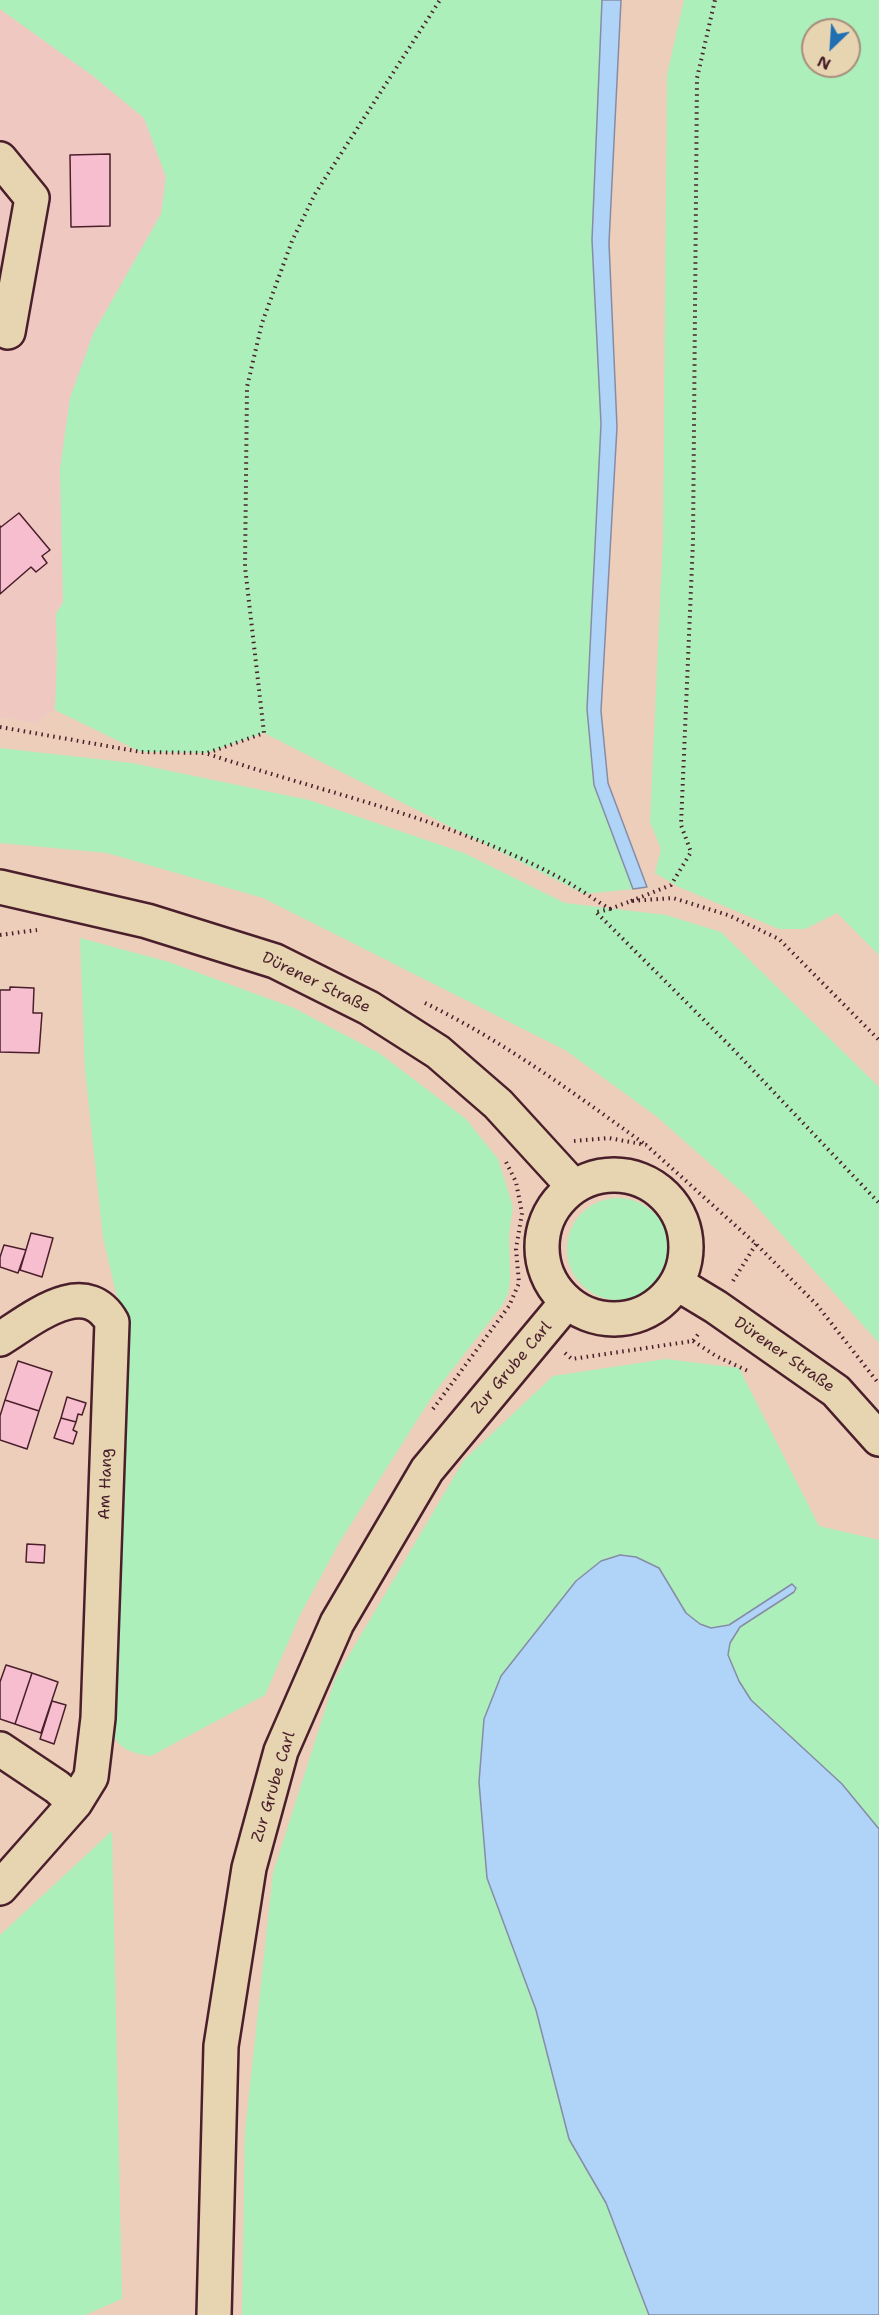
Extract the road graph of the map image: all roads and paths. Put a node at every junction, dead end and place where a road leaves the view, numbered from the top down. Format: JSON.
{"nodes":[{"id":1,"x":440,"y":0,"type":"edge"},
{"id":2,"x":715,"y":0,"type":"edge"},
{"id":3,"x":0,"y":159,"type":"edge"},
{"id":4,"x":8,"y":332,"type":"dead end"},
{"id":5,"x":0,"y":727,"type":"edge"},
{"id":6,"x":207,"y":753,"type":"junction"},
{"id":7,"x":0,"y":887,"type":"edge"},
{"id":8,"x":631,"y":901,"type":"junction"},
{"id":9,"x":610,"y":909,"type":"junction"},
{"id":10,"x":43,"y":929,"type":"dead end"},
{"id":11,"x":0,"y":935,"type":"edge"},
{"id":12,"x":879,"y":1040,"type":"edge"},
{"id":13,"x":502,"y":1154,"type":"dead end"},
{"id":14,"x":562,"y":1175,"type":"junction"},
{"id":15,"x":879,"y":1203,"type":"edge"},
{"id":16,"x":756,"y":1244,"type":"junction"},
{"id":17,"x":678,"y":1284,"type":"junction"},
{"id":18,"x":566,"y":1303,"type":"junction"},
{"id":19,"x":508,"y":1306,"type":"dead end"},
{"id":20,"x":716,"y":1307,"type":"junction"},
{"id":21,"x":542,"y":1334,"type":"junction"},
{"id":22,"x":0,"y":1339,"type":"edge"},
{"id":23,"x":879,"y":1384,"type":"edge"},
{"id":24,"x":879,"y":1439,"type":"edge"},
{"id":25,"x":0,"y":1749,"type":"edge"},
{"id":26,"x":83,"y":1790,"type":"junction"},
{"id":27,"x":0,"y":1888,"type":"edge"},
{"id":28,"x":214,"y":2315,"type":"edge"}],
"edges":[{"from":1,"to":6,"type":"path"},
{"from":2,"to":8,"type":"path"},
{"from":3,"to":4,"type":"street"},
{"from":5,"to":6,"type":"path"},
{"from":6,"to":9,"type":"path"},
{"from":7,"to":14,"type":"street","name":"Dürener Straße"},
{"from":8,"to":9,"type":"path"},
{"from":8,"to":12,"type":"path"},
{"from":9,"to":15,"type":"path"},
{"from":10,"to":11,"type":"path"},
{"from":13,"to":14,"type":"path"},
{"from":14,"to":16,"type":"path"},
{"from":14,"to":17,"type":"street"},
{"from":14,"to":18,"type":"street"},
{"from":16,"to":20,"type":"path"},
{"from":16,"to":23,"type":"path"},
{"from":17,"to":18,"type":"street"},
{"from":17,"to":20,"type":"street","name":"Dürener Straße"},
{"from":18,"to":21,"type":"street","name":"Zur Grube Carl"},
{"from":19,"to":21,"type":"path"},
{"from":20,"to":21,"type":"path"},
{"from":20,"to":24,"type":"street","name":"Dürener Straße"},
{"from":21,"to":28,"type":"street","name":"Zur Grube Carl"},
{"from":22,"to":26,"type":"street","name":"Am Hang"},
{"from":25,"to":26,"type":"street"},
{"from":26,"to":27,"type":"street"}]}
